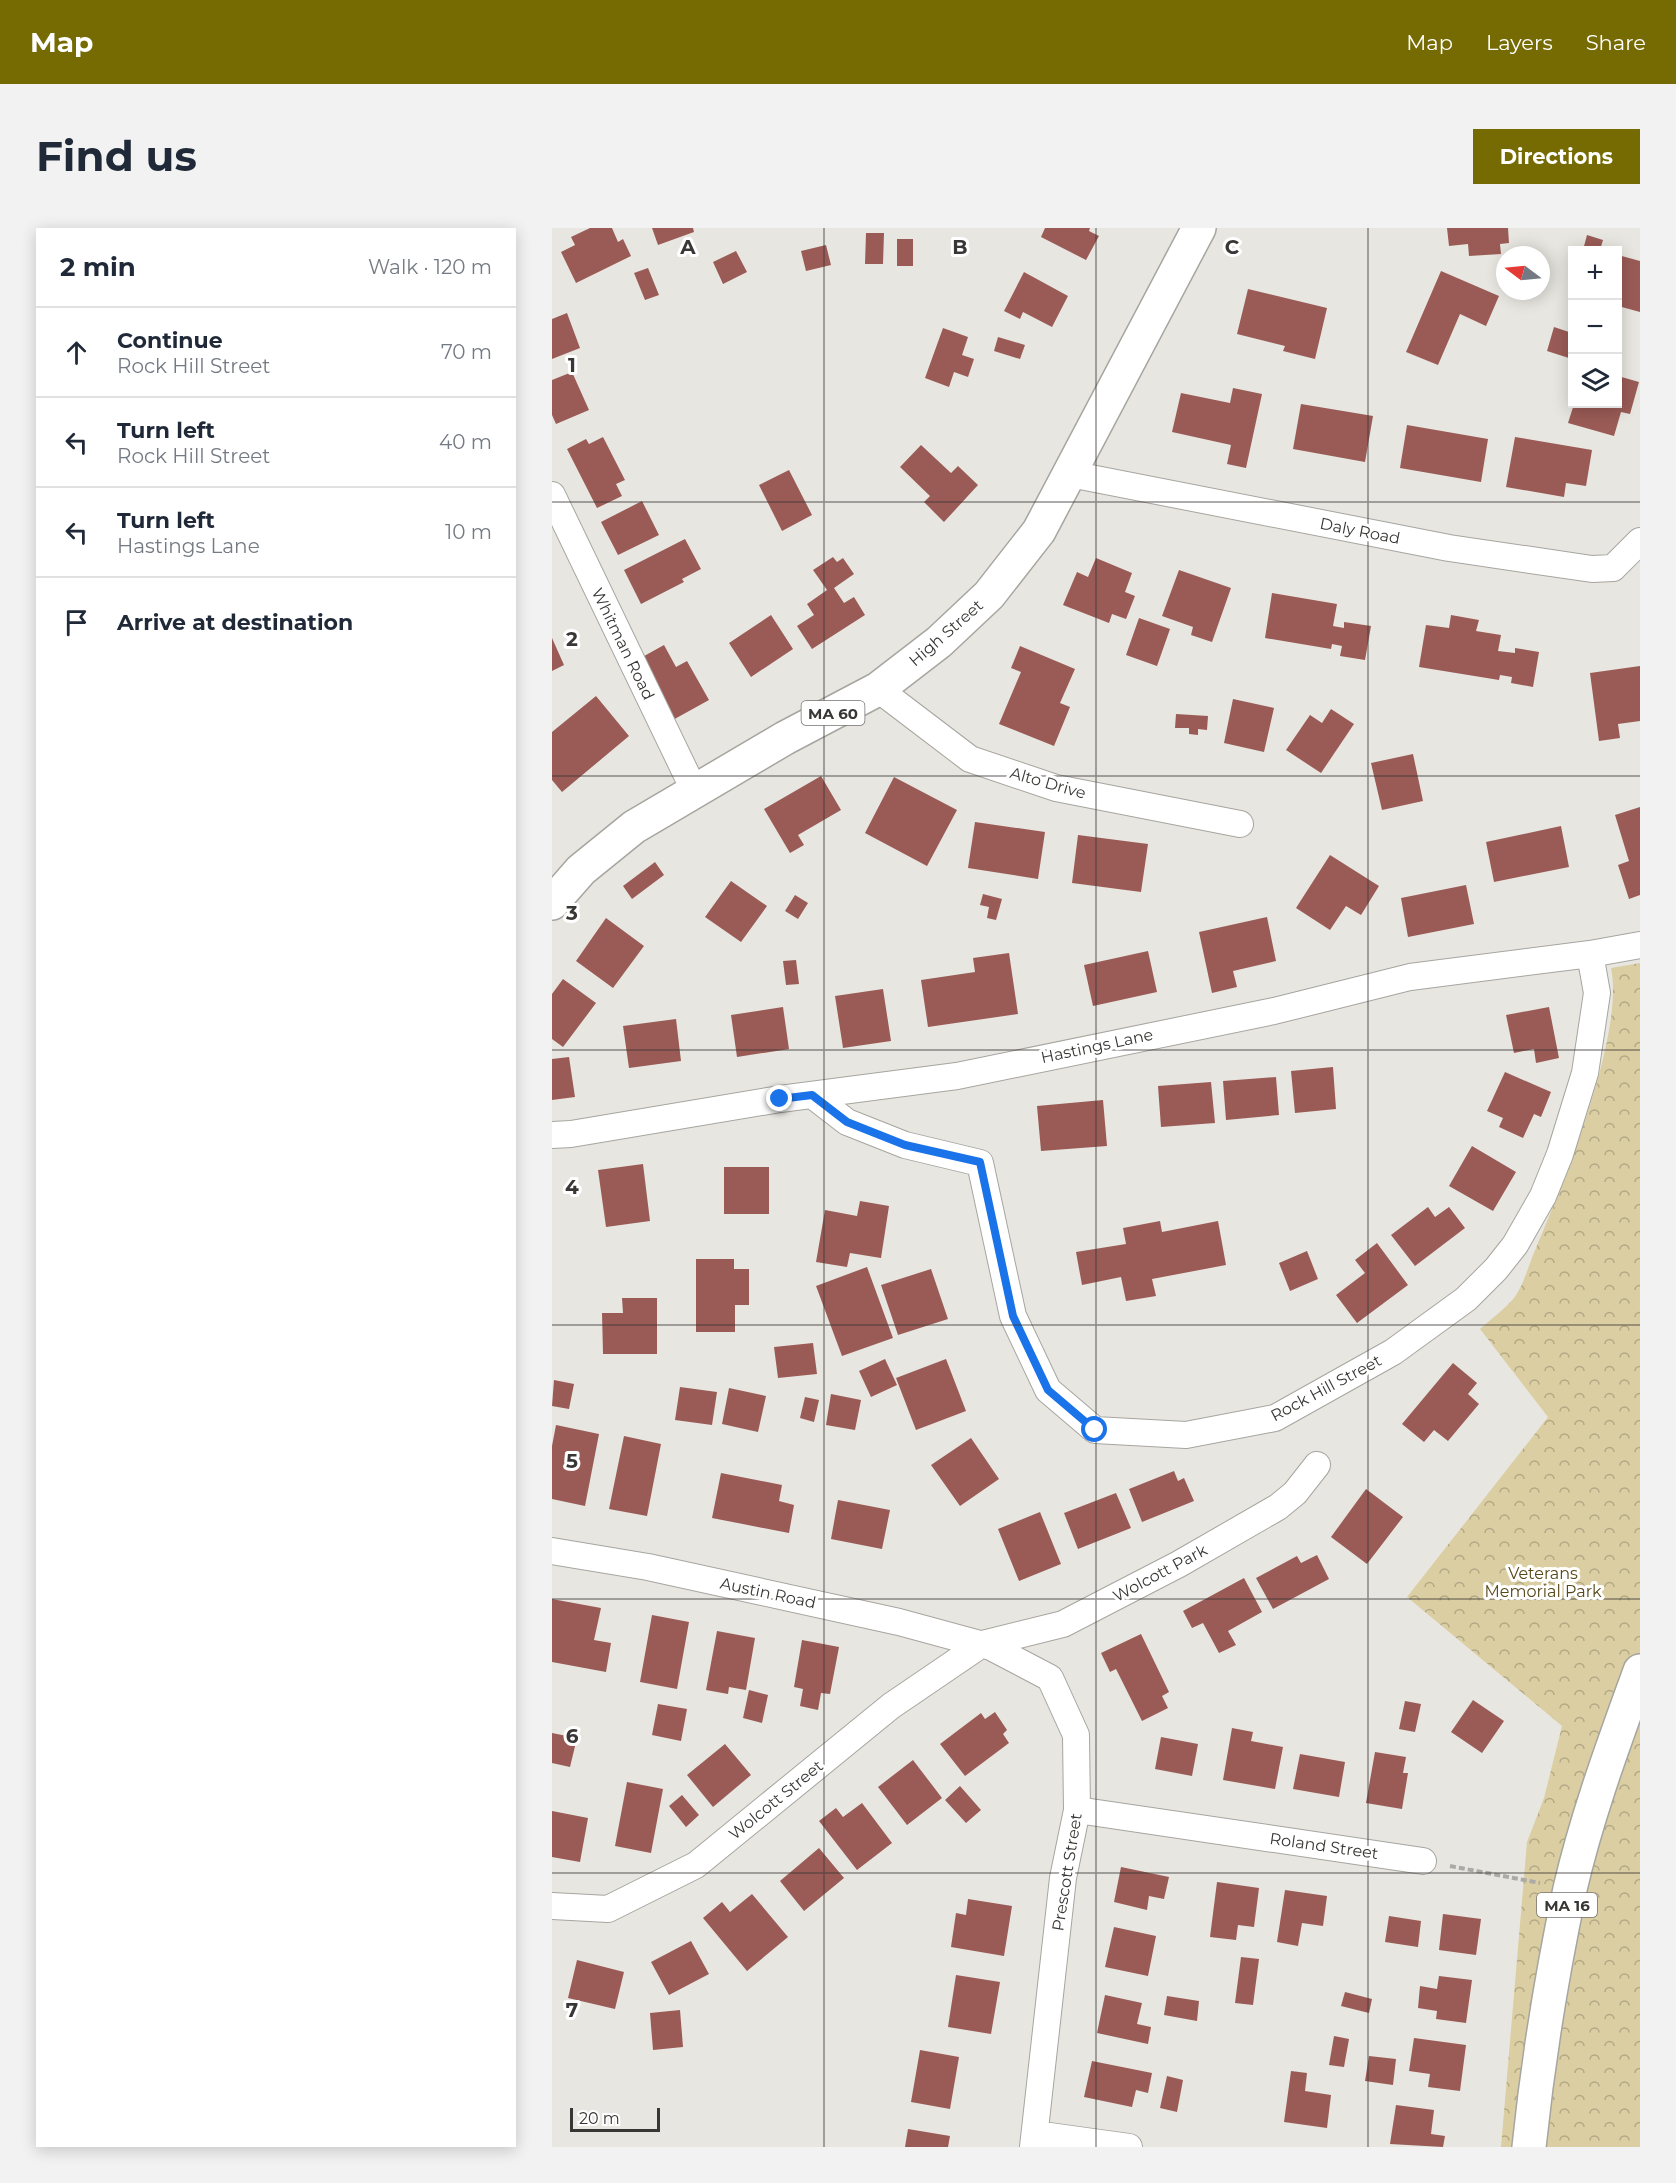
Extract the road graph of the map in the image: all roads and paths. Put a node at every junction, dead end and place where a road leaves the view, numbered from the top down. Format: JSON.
{"nodes":[{"id":1,"x":1199,"y":228,"type":"edge"},
{"id":2,"x":1070,"y":474,"type":"junction"},
{"id":3,"x":552,"y":495,"type":"edge"},
{"id":4,"x":1640,"y":541,"type":"edge"},
{"id":5,"x":878,"y":689,"type":"junction"},
{"id":6,"x":694,"y":792,"type":"junction"},
{"id":7,"x":1240,"y":824,"type":"dead end"},
{"id":8,"x":552,"y":903,"type":"edge"},
{"id":9,"x":1640,"y":945,"type":"edge"},
{"id":10,"x":1590,"y":954,"type":"junction"},
{"id":11,"x":812,"y":1095,"type":"junction"},
{"id":12,"x":552,"y":1135,"type":"edge"},
{"id":13,"x":1317,"y":1465,"type":"dead end"},
{"id":14,"x":552,"y":1551,"type":"edge"},
{"id":15,"x":982,"y":1644,"type":"junction"},
{"id":16,"x":1640,"y":1671,"type":"edge"},
{"id":17,"x":1077,"y":1810,"type":"junction"},
{"id":18,"x":1423,"y":1861,"type":"joint"},
{"id":19,"x":1571,"y":1888,"type":"junction"},
{"id":20,"x":552,"y":1906,"type":"edge"},
{"id":21,"x":1034,"y":2141,"type":"edge"},
{"id":22,"x":1129,"y":2147,"type":"edge"},
{"id":23,"x":1529,"y":2147,"type":"edge"}],
"edges":[{"from":1,"to":2,"type":"main road","name":"High Street","number":"MA 60"},
{"from":2,"to":4,"type":"street","name":"Daly Road"},
{"from":2,"to":5,"type":"main road","name":"High Street","number":"MA 60"},
{"from":3,"to":6,"type":"street","name":"Whitman Road"},
{"from":5,"to":6,"type":"main road","name":"High Street","number":"MA 60"},
{"from":5,"to":7,"type":"street","name":"Alto Drive"},
{"from":6,"to":8,"type":"main road","name":"High Street","number":"MA 60"},
{"from":9,"to":10,"type":"street","name":"Hastings Lane"},
{"from":10,"to":11,"type":"street","name":"Hastings Lane"},
{"from":10,"to":11,"type":"street","name":"Rock Hill Street"},
{"from":11,"to":12,"type":"street","name":"Hastings Lane"},
{"from":13,"to":15,"type":"street","name":"Wolcott Park"},
{"from":14,"to":15,"type":"street","name":"Austin Road"},
{"from":15,"to":17,"type":"street","name":"Prescott Street"},
{"from":15,"to":20,"type":"street","name":"Wolcott Street"},
{"from":16,"to":19,"type":"main road","number":"MA 16"},
{"from":17,"to":18,"type":"street","name":"Roland Street"},
{"from":17,"to":21,"type":"street","name":"Prescott Street"},
{"from":18,"to":19,"type":"path"},
{"from":19,"to":23,"type":"main road","number":"MA 16"},
{"from":21,"to":22,"type":"street"}]}
